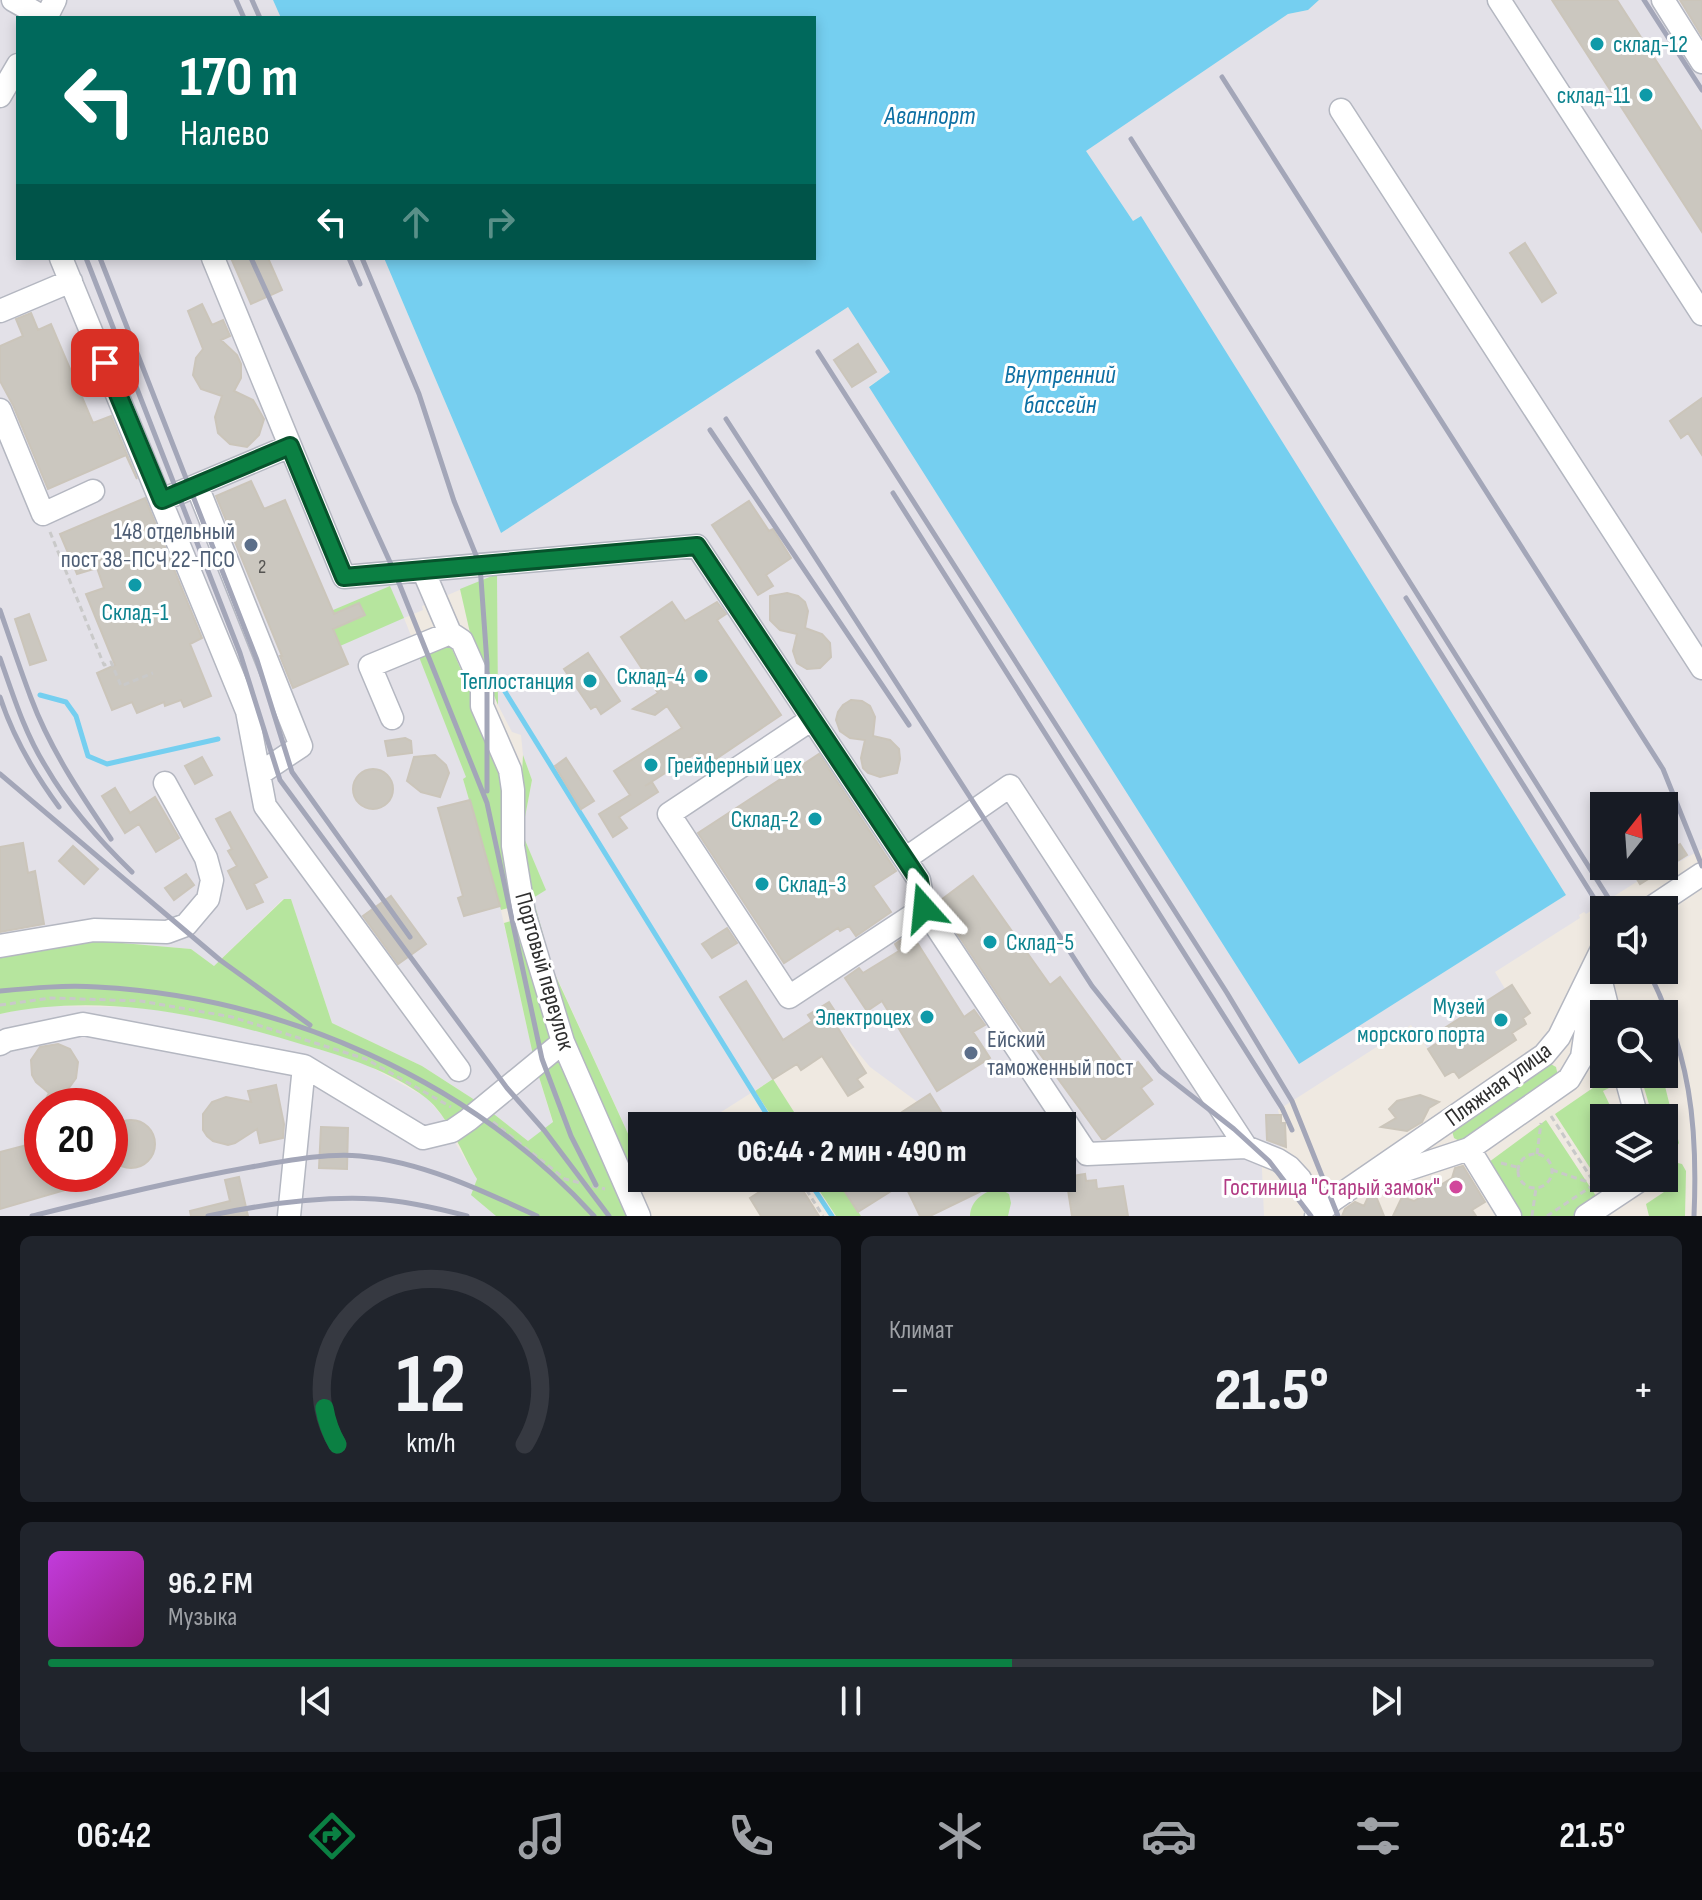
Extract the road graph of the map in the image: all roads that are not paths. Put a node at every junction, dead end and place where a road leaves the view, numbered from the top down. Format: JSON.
{"nodes":[{"id":1,"x":13,"y":0,"type":"edge"},
{"id":2,"x":1499,"y":0,"type":"edge"},
{"id":3,"x":1663,"y":0,"type":"edge"},
{"id":4,"x":41,"y":16,"type":"edge"},
{"id":5,"x":1702,"y":62,"type":"edge"},
{"id":6,"x":16,"y":68,"type":"edge"},
{"id":7,"x":0,"y":96,"type":"edge"},
{"id":8,"x":1341,"y":110,"type":"dead end"},
{"id":9,"x":62,"y":260,"type":"edge"},
{"id":10,"x":214,"y":260,"type":"edge"},
{"id":11,"x":71,"y":281,"type":"junction"},
{"id":12,"x":0,"y":311,"type":"edge"},
{"id":13,"x":1702,"y":314,"type":"edge"},
{"id":14,"x":0,"y":410,"type":"edge"},
{"id":15,"x":290,"y":446,"type":"junction"},
{"id":16,"x":197,"y":486,"type":"junction"},
{"id":17,"x":93,"y":491,"type":"dead end"},
{"id":18,"x":162,"y":500,"type":"junction"},
{"id":19,"x":423,"y":570,"type":"junction"},
{"id":20,"x":450,"y":633,"type":"junction"},
{"id":21,"x":1702,"y":668,"type":"edge"},
{"id":22,"x":392,"y":718,"type":"dead end"},
{"id":23,"x":812,"y":719,"type":"junction"},
{"id":24,"x":259,"y":774,"type":"junction"},
{"id":25,"x":165,"y":783,"type":"dead end"},
{"id":26,"x":905,"y":859,"type":"junction"},
{"id":27,"x":1702,"y":874,"type":"edge"},
{"id":28,"x":1669,"y":896,"type":"edge"},
{"id":29,"x":924,"y":908,"type":"junction"},
{"id":30,"x":0,"y":946,"type":"edge"},
{"id":31,"x":1590,"y":973,"type":"edge"},
{"id":32,"x":1594,"y":984,"type":"edge"},
{"id":33,"x":563,"y":1042,"type":"junction"},
{"id":34,"x":0,"y":1044,"type":"edge"},
{"id":35,"x":304,"y":1066,"type":"junction"},
{"id":36,"x":459,"y":1070,"type":"dead end"},
{"id":37,"x":1246,"y":1147,"type":"junction"},
{"id":38,"x":1469,"y":1149,"type":"junction"},
{"id":39,"x":1351,"y":1188,"type":"junction"},
{"id":40,"x":1604,"y":1192,"type":"edge"},
{"id":41,"x":1317,"y":1214,"type":"edge"},
{"id":42,"x":289,"y":1216,"type":"edge"},
{"id":43,"x":639,"y":1216,"type":"edge"},
{"id":44,"x":1510,"y":1216,"type":"edge"},
{"id":45,"x":1586,"y":1216,"type":"edge"}],
"edges":[{"from":1,"to":4,"type":"street"},
{"from":2,"to":13,"type":"street"},
{"from":3,"to":5,"type":"street"},
{"from":6,"to":7,"type":"street"},
{"from":8,"to":21,"type":"street"},
{"from":9,"to":11,"type":"street"},
{"from":10,"to":15,"type":"street"},
{"from":11,"to":12,"type":"street"},
{"from":11,"to":18,"type":"street"},
{"from":14,"to":17,"type":"street"},
{"from":15,"to":16,"type":"street"},
{"from":15,"to":19,"type":"street"},
{"from":16,"to":18,"type":"street"},
{"from":16,"to":24,"type":"street"},
{"from":18,"to":24,"type":"street"},
{"from":19,"to":20,"type":"street","name":"Портовый переулок"},
{"from":19,"to":23,"type":"street"},
{"from":20,"to":22,"type":"street"},
{"from":20,"to":33,"type":"street","name":"Портовый переулок"},
{"from":23,"to":26,"type":"street"},
{"from":23,"to":29,"type":"street"},
{"from":24,"to":36,"type":"street"},
{"from":25,"to":30,"type":"street"},
{"from":26,"to":29,"type":"street"},
{"from":26,"to":37,"type":"street"},
{"from":27,"to":28,"type":"street"},
{"from":29,"to":37,"type":"street"},
{"from":31,"to":39,"type":"street","name":"Пляжная улица"},
{"from":32,"to":38,"type":"street"},
{"from":33,"to":35,"type":"street"},
{"from":33,"to":43,"type":"street","name":"Портовый переулок"},
{"from":34,"to":35,"type":"street"},
{"from":35,"to":42,"type":"street"},
{"from":37,"to":41,"type":"street"},
{"from":38,"to":39,"type":"street"},
{"from":38,"to":44,"type":"street"},
{"from":39,"to":41,"type":"street","name":"Пляжная улица"},
{"from":40,"to":45,"type":"street"}]}
